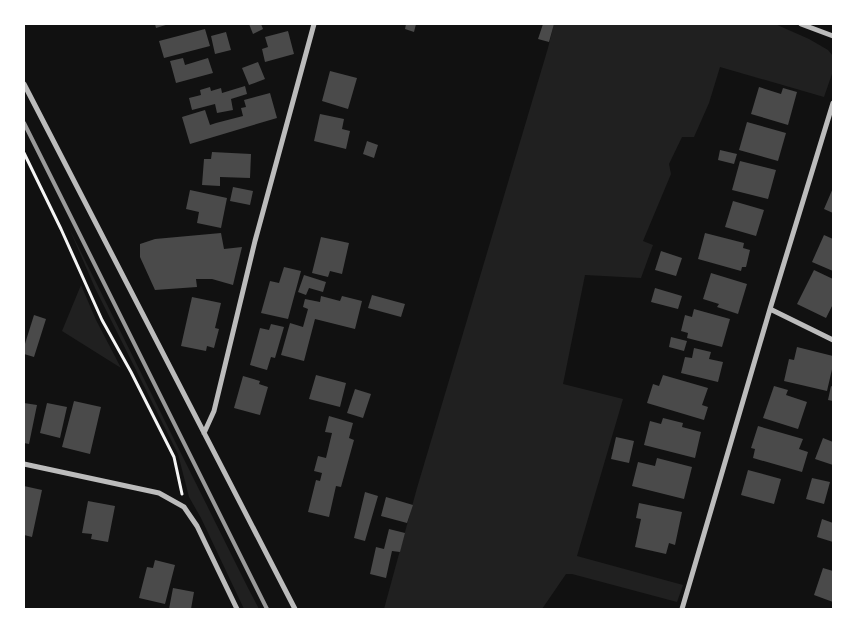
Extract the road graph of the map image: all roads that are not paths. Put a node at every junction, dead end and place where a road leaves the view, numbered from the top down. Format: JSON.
{"nodes":[{"id":1,"x":314,"y":24,"type":"edge"},
{"id":2,"x":801,"y":24,"type":"edge"},
{"id":3,"x":833,"y":36,"type":"edge"},
{"id":4,"x":24,"y":84,"type":"edge"},
{"id":5,"x":833,"y":103,"type":"edge"},
{"id":6,"x":770,"y":309,"type":"junction"},
{"id":7,"x":833,"y":340,"type":"edge"},
{"id":8,"x":204,"y":433,"type":"junction"},
{"id":9,"x":24,"y":464,"type":"edge"},
{"id":10,"x":237,"y":609,"type":"edge"},
{"id":11,"x":296,"y":609,"type":"edge"},
{"id":12,"x":682,"y":609,"type":"edge"}],
"edges":[{"from":1,"to":8,"type":"street"},
{"from":2,"to":3,"type":"street"},
{"from":4,"to":8,"type":"street"},
{"from":5,"to":6,"type":"street"},
{"from":6,"to":7,"type":"street"},
{"from":6,"to":12,"type":"street"},
{"from":8,"to":11,"type":"street"},
{"from":9,"to":10,"type":"street"}]}
